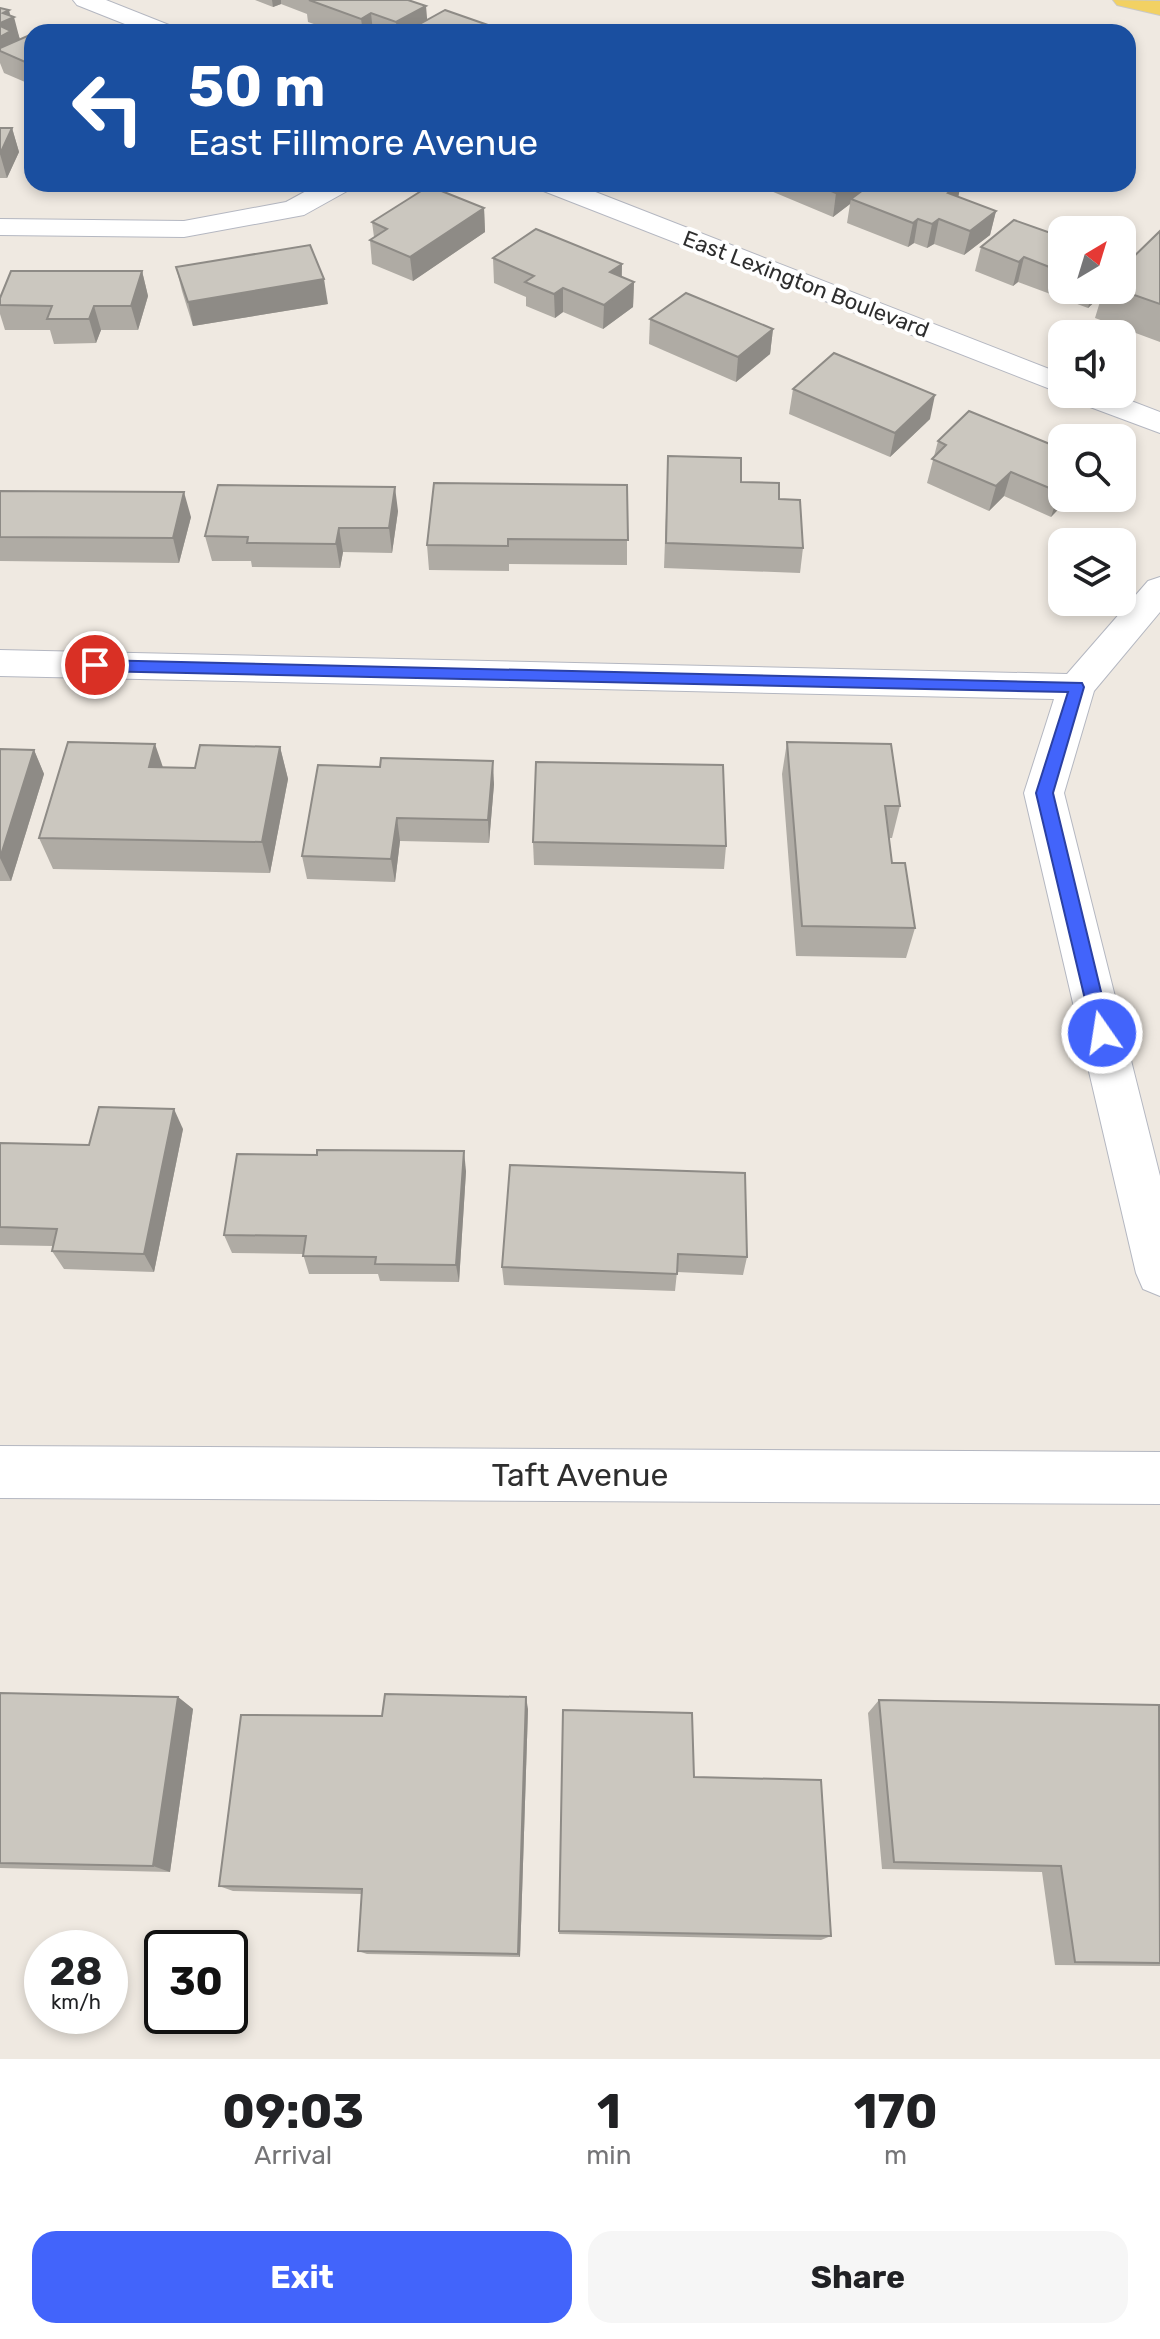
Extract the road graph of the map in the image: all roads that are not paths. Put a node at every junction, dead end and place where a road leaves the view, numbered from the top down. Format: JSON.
{"nodes":[{"id":1,"x":85,"y":0,"type":"edge"},
{"id":2,"x":1125,"y":0,"type":"edge"},
{"id":3,"x":1160,"y":8,"type":"edge"},
{"id":4,"x":146,"y":24,"type":"edge"},
{"id":5,"x":325,"y":192,"type":"edge"},
{"id":6,"x":571,"y":192,"type":"edge"},
{"id":7,"x":0,"y":227,"type":"edge"},
{"id":8,"x":1048,"y":379,"type":"edge"},
{"id":9,"x":1121,"y":408,"type":"edge"},
{"id":10,"x":1160,"y":423,"type":"edge"},
{"id":11,"x":1160,"y":589,"type":"edge"},
{"id":12,"x":0,"y":663,"type":"edge"},
{"id":13,"x":1077,"y":687,"type":"junction"},
{"id":14,"x":1160,"y":1273,"type":"edge"},
{"id":15,"x":0,"y":1472,"type":"edge"},
{"id":16,"x":1160,"y":1478,"type":"edge"}],
"edges":[{"from":1,"to":4,"type":"street"},
{"from":2,"to":3,"type":"main road"},
{"from":5,"to":7,"type":"street"},
{"from":6,"to":8,"type":"street","name":"East Lexington Boulevard"},
{"from":9,"to":10,"type":"street"},
{"from":11,"to":13,"type":"street"},
{"from":12,"to":13,"type":"street"},
{"from":13,"to":14,"type":"street"},
{"from":15,"to":16,"type":"street","name":"Taft Avenue"}]}
